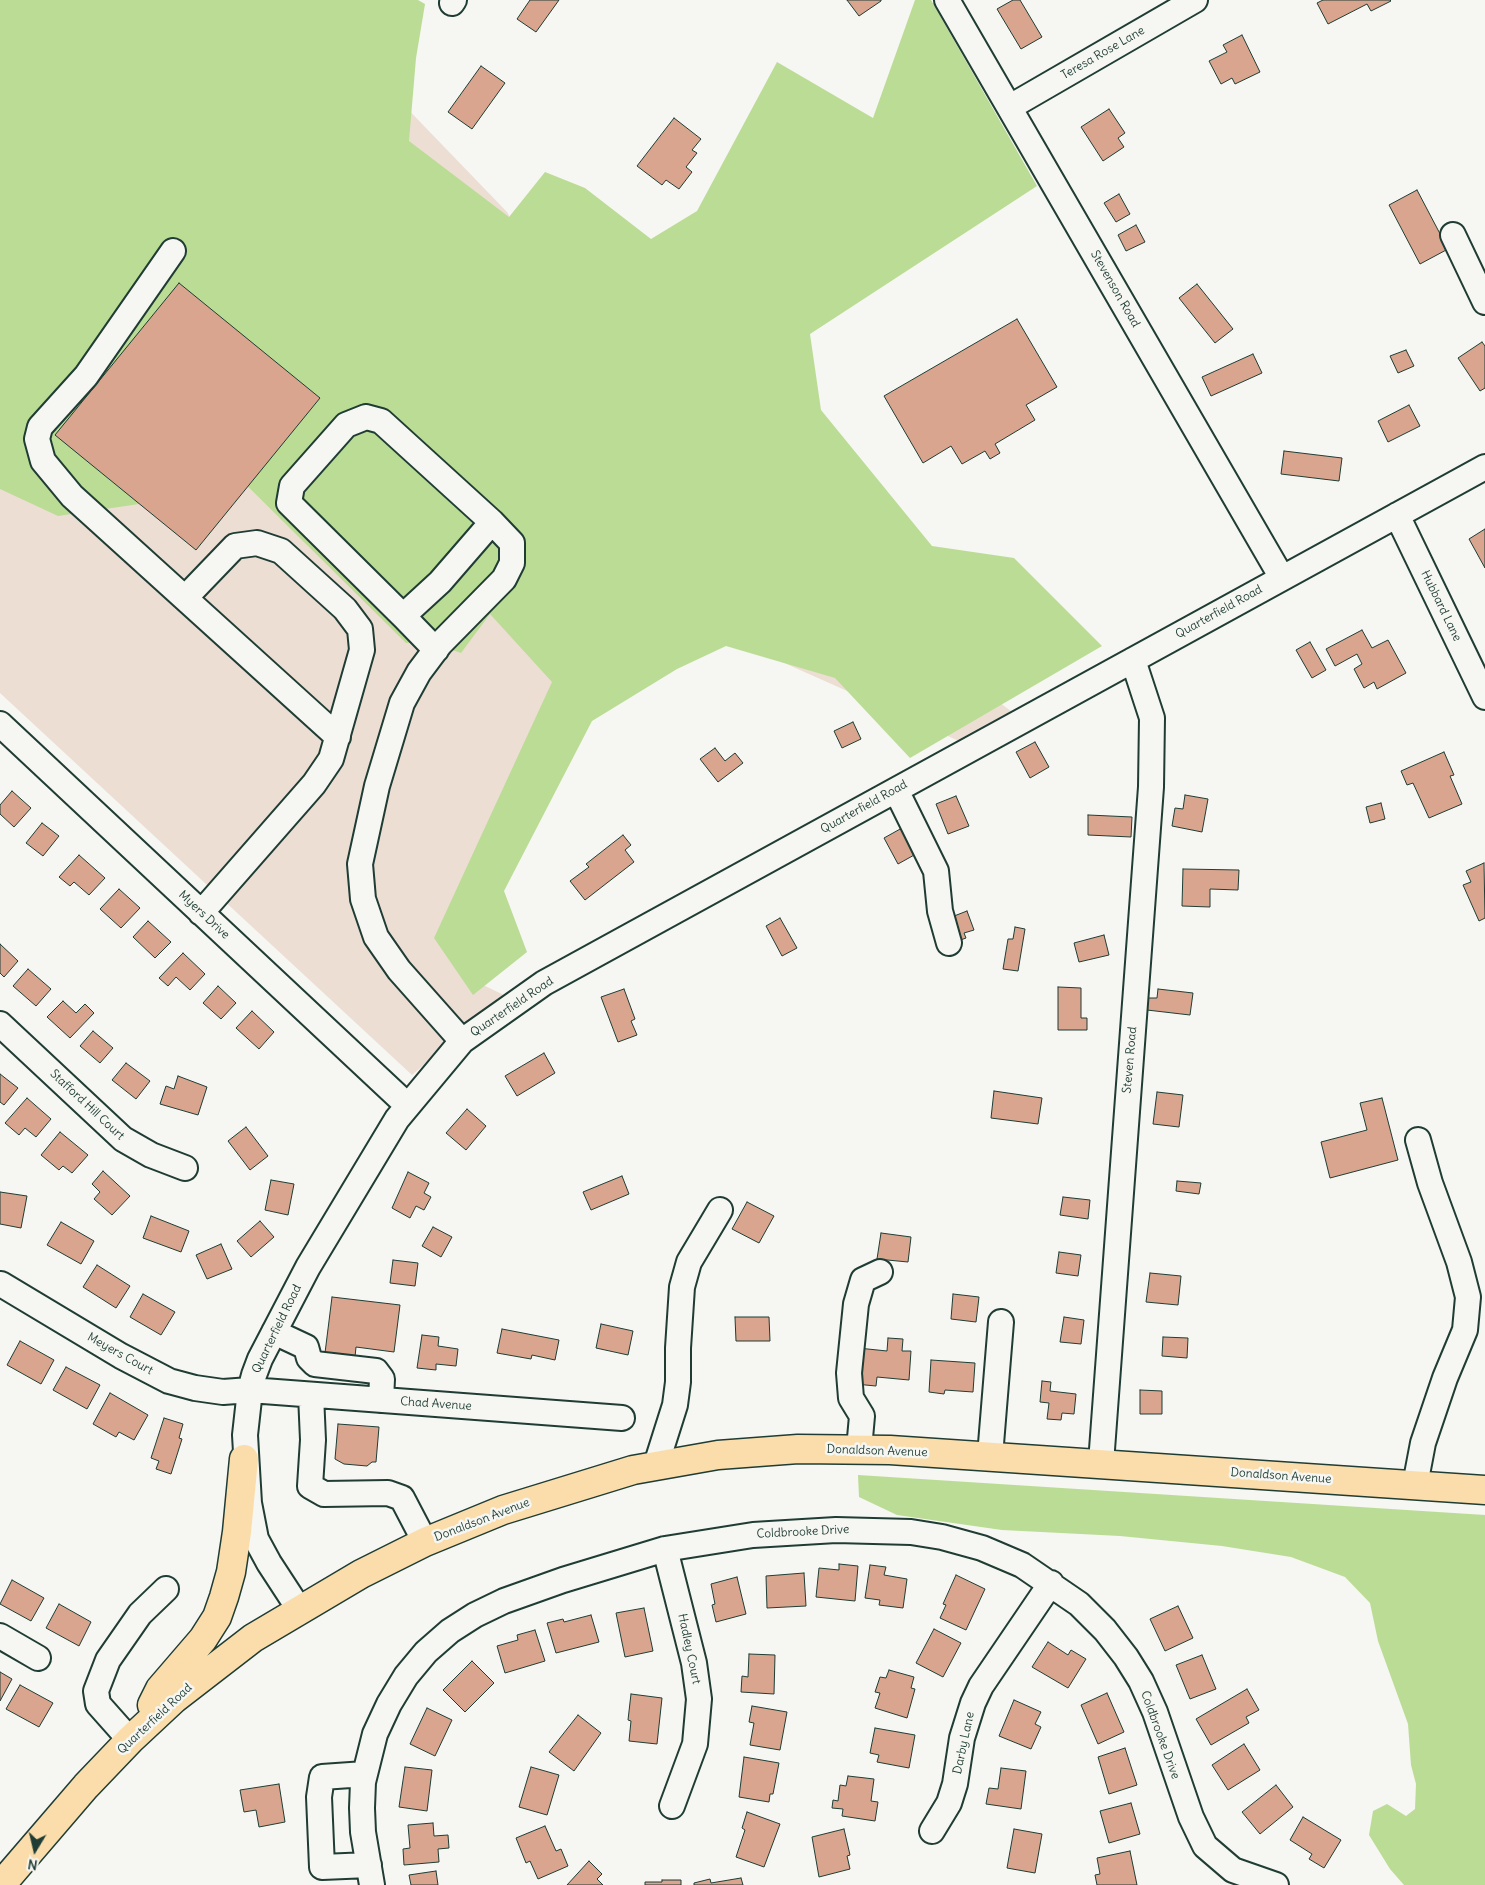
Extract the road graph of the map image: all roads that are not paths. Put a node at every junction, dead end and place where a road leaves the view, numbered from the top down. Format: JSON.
{"nodes":[{"id":1,"x":947,"y":0,"type":"edge"},
{"id":2,"x":1195,"y":0,"type":"edge"},
{"id":3,"x":1010,"y":107,"type":"junction"},
{"id":4,"x":1454,"y":235,"type":"dead end"},
{"id":5,"x":173,"y":251,"type":"dead end"},
{"id":6,"x":1485,"y":302,"type":"edge"},
{"id":7,"x":1485,"y":467,"type":"edge"},
{"id":8,"x":1397,"y":515,"type":"junction"},
{"id":9,"x":492,"y":522,"type":"junction"},
{"id":10,"x":1282,"y":578,"type":"junction"},
{"id":11,"x":185,"y":598,"type":"junction"},
{"id":12,"x":403,"y":616,"type":"junction"},
{"id":13,"x":436,"y":650,"type":"junction"},
{"id":14,"x":1133,"y":660,"type":"junction"},
{"id":15,"x":1485,"y":697,"type":"edge"},
{"id":16,"x":0,"y":724,"type":"edge"},
{"id":17,"x":338,"y":738,"type":"junction"},
{"id":18,"x":896,"y":790,"type":"junction"},
{"id":19,"x":201,"y":913,"type":"junction"},
{"id":20,"x":949,"y":944,"type":"dead end"},
{"id":21,"x":0,"y":1024,"type":"edge"},
{"id":22,"x":462,"y":1041,"type":"junction"},
{"id":23,"x":407,"y":1105,"type":"junction"},
{"id":24,"x":1418,"y":1140,"type":"dead end"},
{"id":25,"x":185,"y":1168,"type":"dead end"},
{"id":26,"x":720,"y":1210,"type":"dead end"},
{"id":27,"x":880,"y":1272,"type":"dead end"},
{"id":28,"x":1,"y":1284,"type":"dead end"},
{"id":29,"x":1001,"y":1322,"type":"dead end"},
{"id":30,"x":274,"y":1332,"type":"junction"},
{"id":31,"x":250,"y":1390,"type":"junction"},
{"id":32,"x":311,"y":1395,"type":"junction"},
{"id":33,"x":381,"y":1400,"type":"junction"},
{"id":34,"x":622,"y":1418,"type":"dead end"},
{"id":35,"x":859,"y":1449,"type":"junction"},
{"id":36,"x":990,"y":1456,"type":"junction"},
{"id":37,"x":244,"y":1459,"type":"junction"},
{"id":38,"x":1101,"y":1463,"type":"junction"},
{"id":39,"x":656,"y":1466,"type":"junction"},
{"id":40,"x":1415,"y":1485,"type":"junction"},
{"id":41,"x":1485,"y":1490,"type":"edge"},
{"id":42,"x":425,"y":1542,"type":"junction"},
{"id":43,"x":665,"y":1549,"type":"junction"},
{"id":44,"x":1051,"y":1583,"type":"junction"},
{"id":45,"x":166,"y":1589,"type":"dead end"},
{"id":46,"x":299,"y":1609,"type":"junction"},
{"id":47,"x":0,"y":1636,"type":"edge"},
{"id":48,"x":38,"y":1658,"type":"dead end"},
{"id":49,"x":136,"y":1734,"type":"junction"},
{"id":50,"x":365,"y":1774,"type":"junction"},
{"id":51,"x":672,"y":1806,"type":"dead end"},
{"id":52,"x":932,"y":1831,"type":"dead end"},
{"id":53,"x":370,"y":1875,"type":"edge"},
{"id":54,"x":1,"y":1885,"type":"edge"},
{"id":55,"x":1276,"y":1885,"type":"edge"}],
"edges":[{"from":1,"to":3,"type":"street","name":"Stevenson Road"},
{"from":2,"to":3,"type":"street","name":"Teresa Rose Lane"},
{"from":3,"to":10,"type":"street","name":"Stevenson Road"},
{"from":4,"to":6,"type":"street"},
{"from":5,"to":11,"type":"street"},
{"from":7,"to":8,"type":"street","name":"Quarterfield Road"},
{"from":8,"to":10,"type":"street","name":"Quarterfield Road"},
{"from":8,"to":15,"type":"street","name":"Hubbard Lane"},
{"from":9,"to":12,"type":"street"},
{"from":9,"to":12,"type":"street"},
{"from":9,"to":13,"type":"street"},
{"from":10,"to":14,"type":"street","name":"Quarterfield Road"},
{"from":11,"to":17,"type":"street"},
{"from":11,"to":17,"type":"street"},
{"from":12,"to":13,"type":"street"},
{"from":13,"to":22,"type":"street"},
{"from":14,"to":18,"type":"street","name":"Quarterfield Road"},
{"from":14,"to":38,"type":"street","name":"Steven Road"},
{"from":16,"to":19,"type":"street","name":"Myers Drive"},
{"from":17,"to":19,"type":"street"},
{"from":18,"to":20,"type":"street"},
{"from":18,"to":22,"type":"street","name":"Quarterfield Road"},
{"from":19,"to":23,"type":"street","name":"Myers Drive"},
{"from":21,"to":25,"type":"street","name":"Stafford Hill Court"},
{"from":22,"to":23,"type":"street","name":"Quarterfield Road"},
{"from":23,"to":30,"type":"street","name":"Quarterfield Road"},
{"from":24,"to":40,"type":"street"},
{"from":26,"to":39,"type":"street"},
{"from":27,"to":35,"type":"street"},
{"from":28,"to":31,"type":"street","name":"Meyers Court"},
{"from":29,"to":36,"type":"street"},
{"from":30,"to":31,"type":"street","name":"Quarterfield Road"},
{"from":30,"to":33,"type":"street"},
{"from":31,"to":32,"type":"street","name":"Chad Avenue"},
{"from":31,"to":37,"type":"street","name":"Quarterfield Road"},
{"from":32,"to":33,"type":"street","name":"Chad Avenue"},
{"from":32,"to":42,"type":"street"},
{"from":33,"to":34,"type":"street","name":"Chad Avenue"},
{"from":35,"to":36,"type":"main road","name":"Donaldson Avenue"},
{"from":35,"to":39,"type":"main road","name":"Donaldson Avenue"},
{"from":36,"to":38,"type":"main road","name":"Donaldson Avenue"},
{"from":37,"to":46,"type":"street","name":"Quarterfield Road"},
{"from":37,"to":49,"type":"main road"},
{"from":38,"to":40,"type":"main road","name":"Donaldson Avenue"},
{"from":39,"to":42,"type":"main road","name":"Donaldson Avenue"},
{"from":40,"to":41,"type":"main road","name":"Donaldson Avenue"},
{"from":42,"to":46,"type":"main road","name":"Donaldson Avenue"},
{"from":43,"to":44,"type":"street","name":"Coldbrooke Drive"},
{"from":43,"to":50,"type":"street","name":"Coldbrooke Drive"},
{"from":43,"to":51,"type":"street","name":"Hadley Court"},
{"from":44,"to":52,"type":"street","name":"Darby Lane"},
{"from":44,"to":55,"type":"street","name":"Coldbrooke Drive"},
{"from":45,"to":49,"type":"street"},
{"from":46,"to":49,"type":"main road","name":"Quarterfield Road"},
{"from":47,"to":48,"type":"street"},
{"from":49,"to":54,"type":"main road","name":"Quarterfield Road"},
{"from":50,"to":53,"type":"street","name":"Coldbrooke Drive"},
{"from":50,"to":53,"type":"street"}]}
